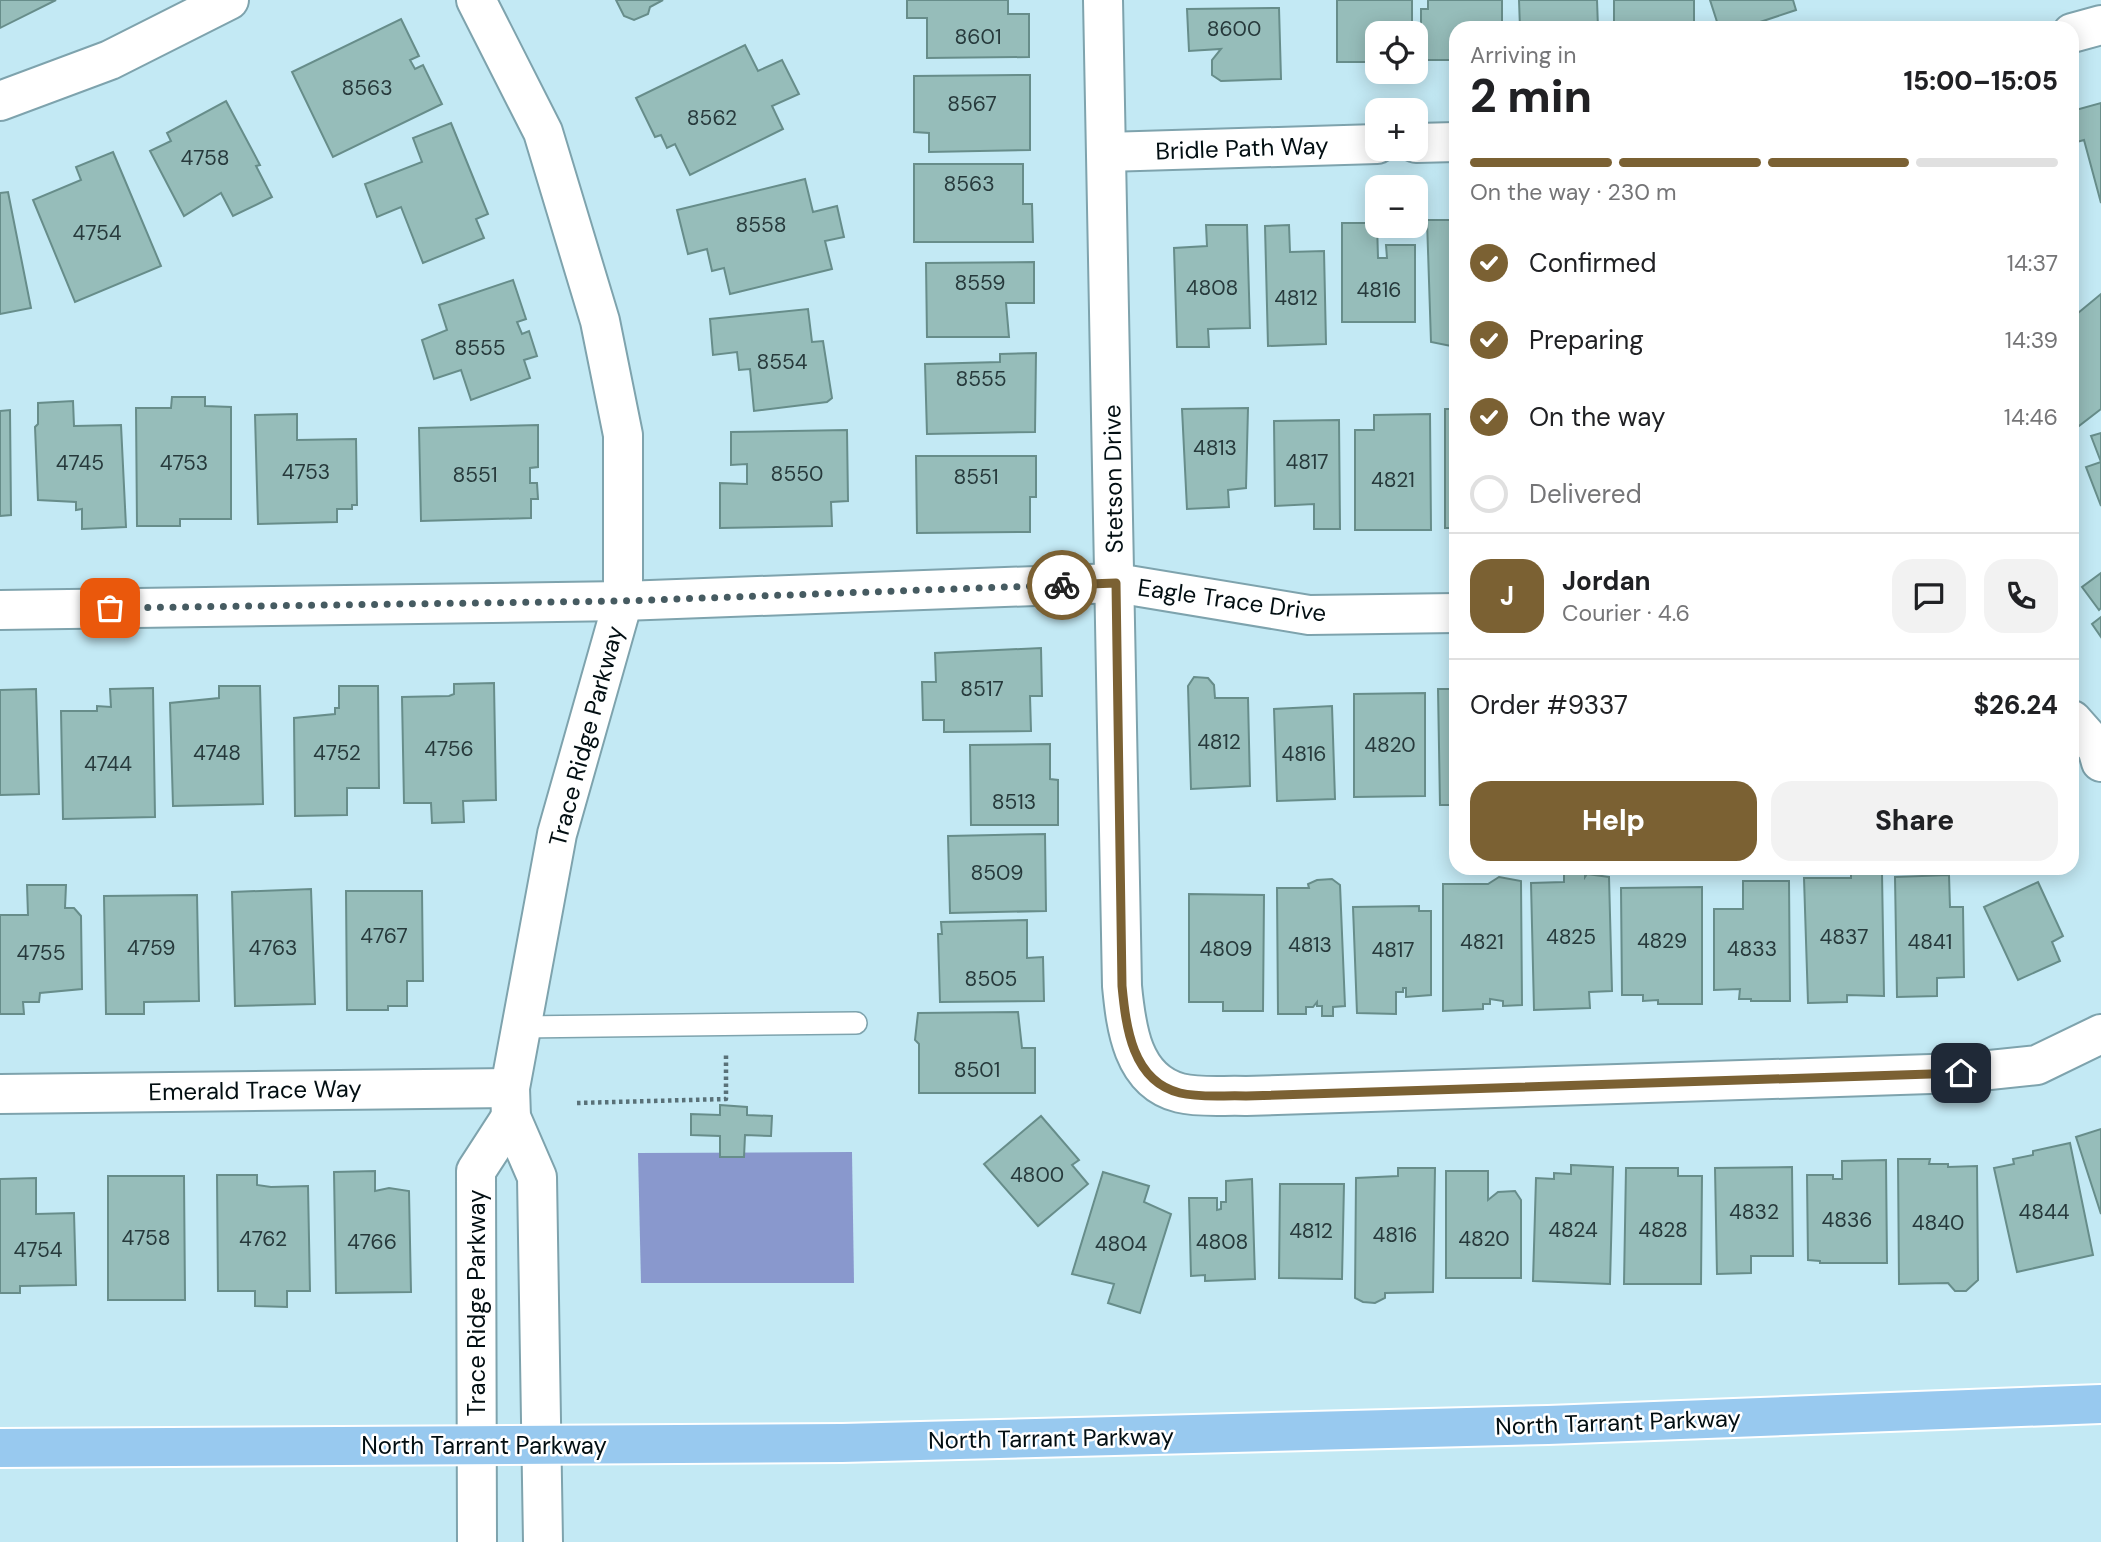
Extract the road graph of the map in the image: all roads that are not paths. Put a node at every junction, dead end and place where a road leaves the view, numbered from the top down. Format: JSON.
{"nodes":[{"id":1,"x":229,"y":0,"type":"edge"},
{"id":2,"x":476,"y":0,"type":"edge"},
{"id":3,"x":1103,"y":0,"type":"edge"},
{"id":4,"x":2101,"y":25,"type":"edge"},
{"id":5,"x":2079,"y":31,"type":"edge"},
{"id":6,"x":0,"y":101,"type":"edge"},
{"id":7,"x":1449,"y":142,"type":"edge"},
{"id":8,"x":1428,"y":143,"type":"edge"},
{"id":9,"x":1365,"y":145,"type":"edge"},
{"id":10,"x":1106,"y":152,"type":"junction"},
{"id":11,"x":1116,"y":583,"type":"junction"},
{"id":12,"x":622,"y":601,"type":"junction"},
{"id":13,"x":0,"y":610,"type":"edge"},
{"id":14,"x":1449,"y":613,"type":"edge"},
{"id":15,"x":2079,"y":728,"type":"edge"},
{"id":16,"x":2101,"y":762,"type":"edge"},
{"id":17,"x":856,"y":1023,"type":"dead end"},
{"id":18,"x":522,"y":1027,"type":"junction"},
{"id":19,"x":2101,"y":1034,"type":"edge"},
{"id":20,"x":0,"y":1094,"type":"edge"},
{"id":21,"x":511,"y":1102,"type":"junction"},
{"id":22,"x":2101,"y":1404,"type":"edge"},
{"id":23,"x":540,"y":1444,"type":"junction"},
{"id":24,"x":477,"y":1445,"type":"junction"},
{"id":25,"x":0,"y":1448,"type":"edge"},
{"id":26,"x":477,"y":1542,"type":"edge"},
{"id":27,"x":543,"y":1542,"type":"edge"}],
"edges":[{"from":1,"to":6,"type":"street"},
{"from":2,"to":12,"type":"street","name":"Trace Ridge Parkway"},
{"from":3,"to":10,"type":"street","name":"Stetson Drive"},
{"from":4,"to":5,"type":"street"},
{"from":7,"to":8,"type":"street"},
{"from":9,"to":10,"type":"street","name":"Bridle Path Way"},
{"from":10,"to":11,"type":"street","name":"Stetson Drive"},
{"from":11,"to":12,"type":"street","name":"Eagle Trace Drive"},
{"from":11,"to":14,"type":"street","name":"Eagle Trace Drive"},
{"from":11,"to":19,"type":"street","name":"Stetson Drive"},
{"from":12,"to":13,"type":"street","name":"Eagle Trace Drive"},
{"from":12,"to":18,"type":"street","name":"Trace Ridge Parkway"},
{"from":15,"to":16,"type":"street"},
{"from":17,"to":18,"type":"lane"},
{"from":18,"to":21,"type":"street","name":"Trace Ridge Parkway"},
{"from":20,"to":21,"type":"street","name":"Emerald Trace Way"},
{"from":21,"to":23,"type":"street"},
{"from":21,"to":24,"type":"street","name":"Trace Ridge Parkway"},
{"from":22,"to":23,"type":"main road","name":"North Tarrant Parkway"},
{"from":23,"to":24,"type":"main road","name":"North Tarrant Parkway"},
{"from":23,"to":27,"type":"street"},
{"from":24,"to":25,"type":"main road","name":"North Tarrant Parkway"},
{"from":24,"to":26,"type":"street","name":"Trace Ridge Parkway"}]}
